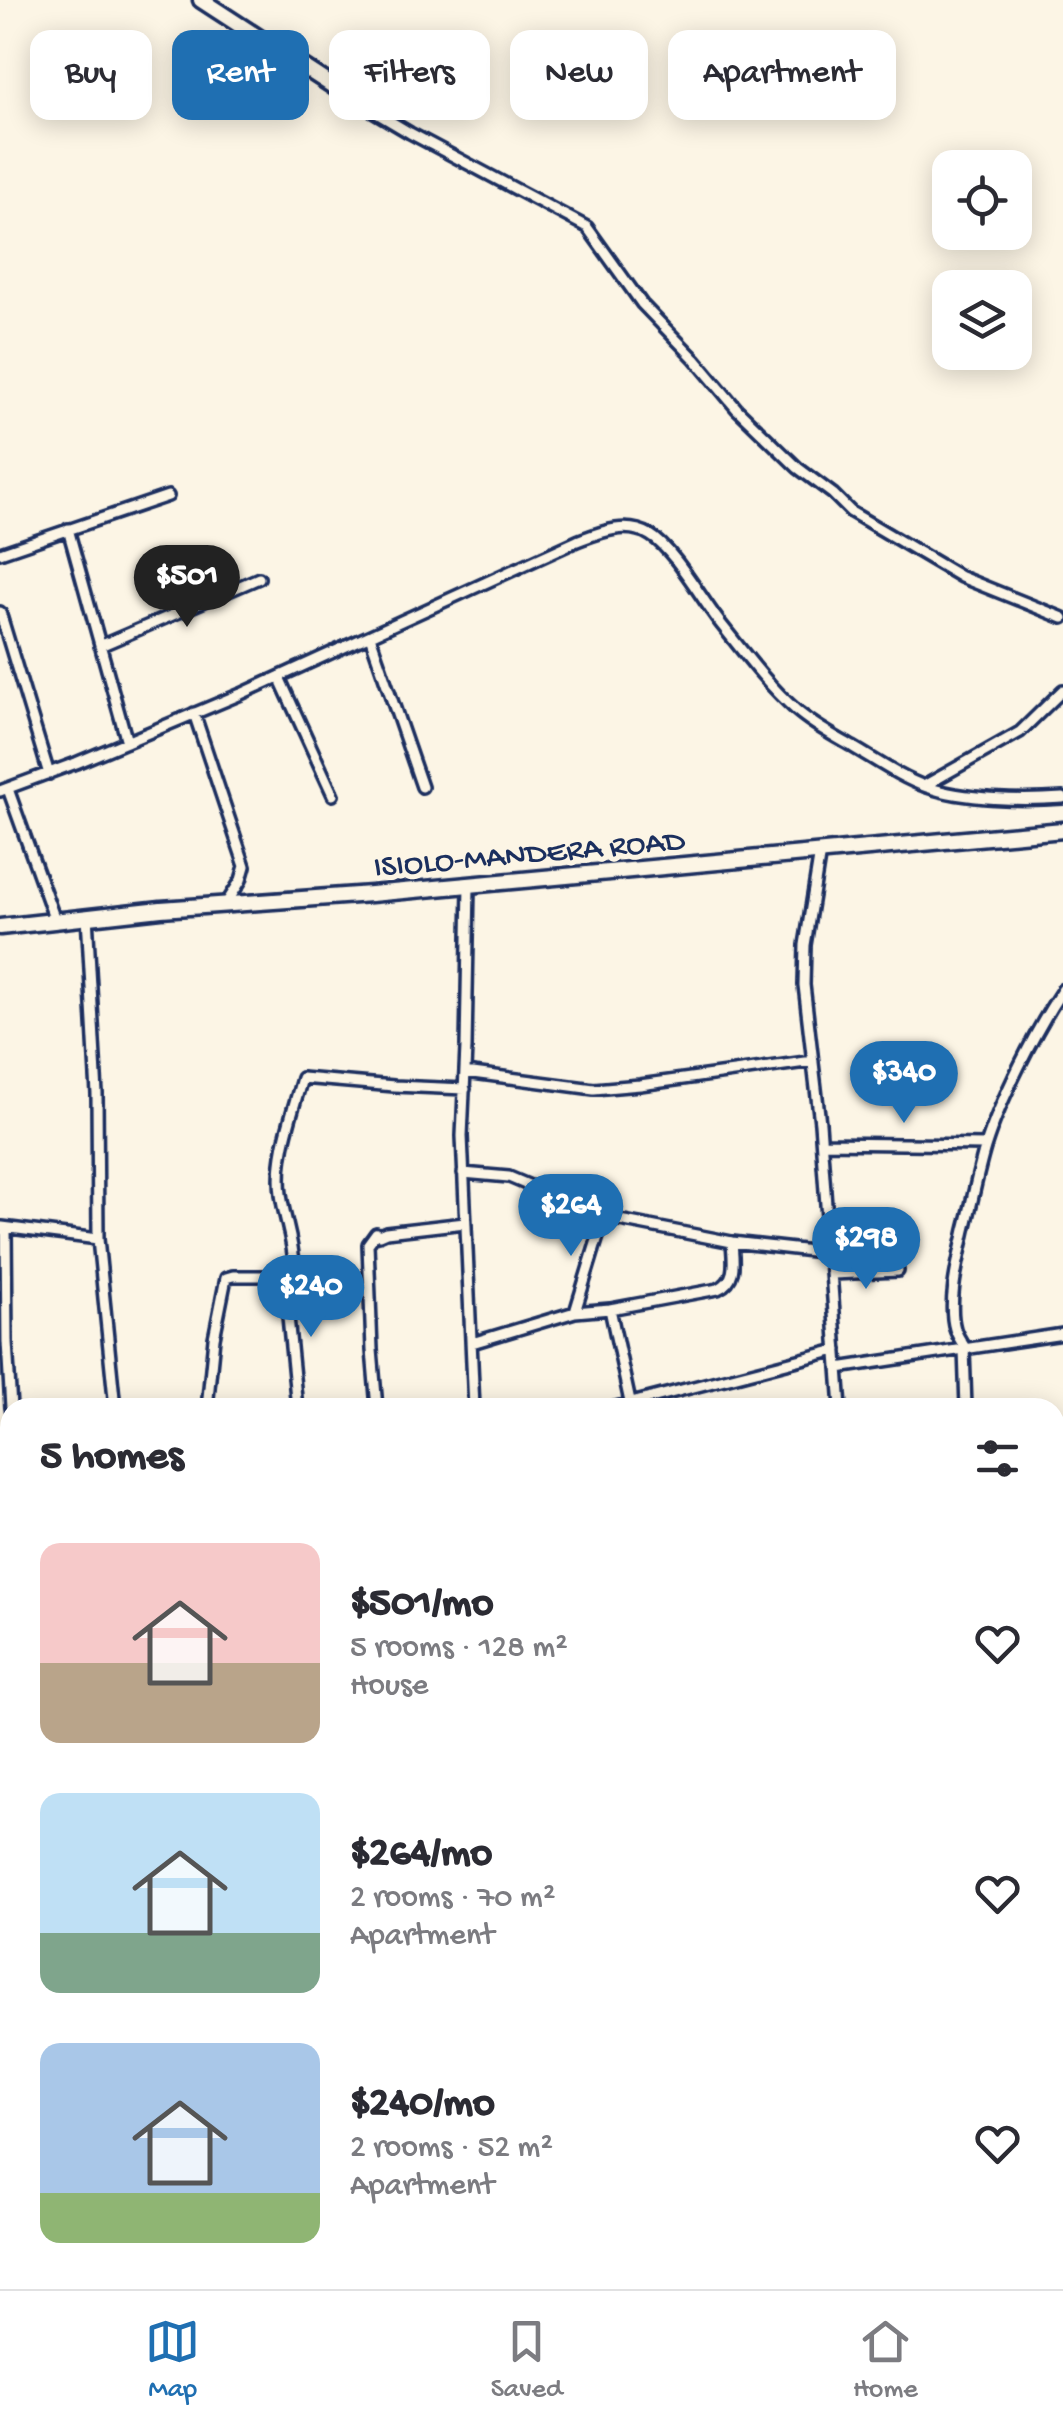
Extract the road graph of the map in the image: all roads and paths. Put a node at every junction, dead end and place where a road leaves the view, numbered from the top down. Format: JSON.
{"nodes":[{"id":1,"x":201,"y":0,"type":"edge"},
{"id":2,"x":329,"y":83,"type":"edge"},
{"id":3,"x":388,"y":120,"type":"edge"},
{"id":4,"x":168,"y":496,"type":"dead end"},
{"id":5,"x":68,"y":529,"type":"junction"},
{"id":6,"x":0,"y":553,"type":"edge"},
{"id":7,"x":258,"y":578,"type":"dead end"},
{"id":8,"x":0,"y":612,"type":"edge"},
{"id":9,"x":1063,"y":618,"type":"edge"},
{"id":10,"x":370,"y":636,"type":"junction"},
{"id":11,"x":100,"y":646,"type":"junction"},
{"id":12,"x":278,"y":677,"type":"junction"},
{"id":13,"x":1063,"y":690,"type":"edge"},
{"id":14,"x":194,"y":713,"type":"junction"},
{"id":15,"x":127,"y":742,"type":"junction"},
{"id":16,"x":49,"y":774,"type":"junction"},
{"id":17,"x":924,"y":786,"type":"junction"},
{"id":18,"x":422,"y":788,"type":"dead end"},
{"id":19,"x":4,"y":790,"type":"edge"},
{"id":20,"x":333,"y":795,"type":"dead end"},
{"id":21,"x":1063,"y":798,"type":"edge"},
{"id":22,"x":1063,"y":830,"type":"edge"},
{"id":23,"x":820,"y":852,"type":"junction"},
{"id":24,"x":469,"y":885,"type":"junction"},
{"id":25,"x":226,"y":904,"type":"junction"},
{"id":26,"x":88,"y":916,"type":"junction"},
{"id":27,"x":55,"y":920,"type":"junction"},
{"id":28,"x":0,"y":927,"type":"edge"},
{"id":29,"x":1063,"y":990,"type":"edge"},
{"id":30,"x":814,"y":1061,"type":"junction"},
{"id":31,"x":466,"y":1072,"type":"junction"},
{"id":32,"x":465,"y":1089,"type":"junction"},
{"id":33,"x":822,"y":1143,"type":"junction"},
{"id":34,"x":986,"y":1145,"type":"junction"},
{"id":35,"x":463,"y":1173,"type":"junction"},
{"id":36,"x":604,"y":1217,"type":"junction"},
{"id":37,"x":465,"y":1223,"type":"junction"},
{"id":38,"x":3,"y":1227,"type":"edge"},
{"id":39,"x":98,"y":1239,"type":"junction"},
{"id":40,"x":732,"y":1242,"type":"junction"},
{"id":41,"x":829,"y":1253,"type":"junction"},
{"id":42,"x":898,"y":1271,"type":"dead end"},
{"id":43,"x":833,"y":1274,"type":"junction"},
{"id":44,"x":284,"y":1276,"type":"junction"},
{"id":45,"x":610,"y":1308,"type":"junction"},
{"id":46,"x":575,"y":1312,"type":"junction"},
{"id":47,"x":1063,"y":1334,"type":"edge"},
{"id":48,"x":472,"y":1342,"type":"junction"},
{"id":49,"x":965,"y":1349,"type":"junction"},
{"id":50,"x":837,"y":1350,"type":"junction"},
{"id":51,"x":838,"y":1368,"type":"junction"},
{"id":52,"x":10,"y":1398,"type":"edge"},
{"id":53,"x":114,"y":1398,"type":"edge"},
{"id":54,"x":208,"y":1398,"type":"edge"},
{"id":55,"x":297,"y":1398,"type":"edge"},
{"id":56,"x":376,"y":1398,"type":"edge"},
{"id":57,"x":474,"y":1398,"type":"edge"},
{"id":58,"x":629,"y":1398,"type":"edge"},
{"id":59,"x":648,"y":1398,"type":"edge"},
{"id":60,"x":840,"y":1398,"type":"edge"},
{"id":61,"x":966,"y":1398,"type":"edge"}],
"edges":[{"from":1,"to":2,"type":"highway"},
{"from":3,"to":9,"type":"street"},
{"from":4,"to":5,"type":"street"},
{"from":5,"to":6,"type":"street"},
{"from":5,"to":11,"type":"street"},
{"from":7,"to":11,"type":"street"},
{"from":8,"to":16,"type":"street"},
{"from":10,"to":12,"type":"street"},
{"from":10,"to":17,"type":"street"},
{"from":10,"to":18,"type":"street"},
{"from":11,"to":15,"type":"street"},
{"from":12,"to":14,"type":"street"},
{"from":12,"to":20,"type":"street"},
{"from":13,"to":17,"type":"street"},
{"from":14,"to":15,"type":"street"},
{"from":14,"to":25,"type":"street"},
{"from":15,"to":16,"type":"street"},
{"from":16,"to":19,"type":"street"},
{"from":17,"to":21,"type":"street"},
{"from":19,"to":27,"type":"street"},
{"from":22,"to":23,"type":"highway","name":"ISIOLO-MANDERA ROAD"},
{"from":23,"to":24,"type":"highway","name":"ISIOLO-MANDERA ROAD"},
{"from":23,"to":30,"type":"street"},
{"from":24,"to":25,"type":"highway","name":"ISIOLO-MANDERA ROAD"},
{"from":24,"to":31,"type":"street"},
{"from":25,"to":26,"type":"highway","name":"ISIOLO-MANDERA ROAD"},
{"from":26,"to":27,"type":"highway","name":"ISIOLO-MANDERA ROAD"},
{"from":26,"to":39,"type":"street"},
{"from":27,"to":28,"type":"highway","name":"ISIOLO-MANDERA ROAD"},
{"from":29,"to":34,"type":"street"},
{"from":30,"to":31,"type":"street"},
{"from":30,"to":33,"type":"street"},
{"from":31,"to":32,"type":"street"},
{"from":32,"to":35,"type":"street"},
{"from":32,"to":44,"type":"street"},
{"from":33,"to":34,"type":"street"},
{"from":33,"to":41,"type":"street"},
{"from":34,"to":49,"type":"street"},
{"from":35,"to":36,"type":"street"},
{"from":35,"to":37,"type":"street"},
{"from":36,"to":40,"type":"street"},
{"from":36,"to":46,"type":"street"},
{"from":37,"to":48,"type":"street"},
{"from":37,"to":56,"type":"street"},
{"from":38,"to":39,"type":"street"},
{"from":38,"to":52,"type":"street"},
{"from":39,"to":53,"type":"street"},
{"from":40,"to":41,"type":"street"},
{"from":40,"to":45,"type":"street"},
{"from":41,"to":43,"type":"street"},
{"from":42,"to":43,"type":"street"},
{"from":43,"to":50,"type":"street"},
{"from":44,"to":54,"type":"street"},
{"from":44,"to":55,"type":"street"},
{"from":45,"to":46,"type":"street"},
{"from":45,"to":58,"type":"street"},
{"from":46,"to":48,"type":"street"},
{"from":47,"to":49,"type":"street"},
{"from":48,"to":57,"type":"street"},
{"from":49,"to":51,"type":"street"},
{"from":49,"to":61,"type":"street"},
{"from":50,"to":51,"type":"street"},
{"from":50,"to":59,"type":"street"},
{"from":51,"to":60,"type":"street"}]}
